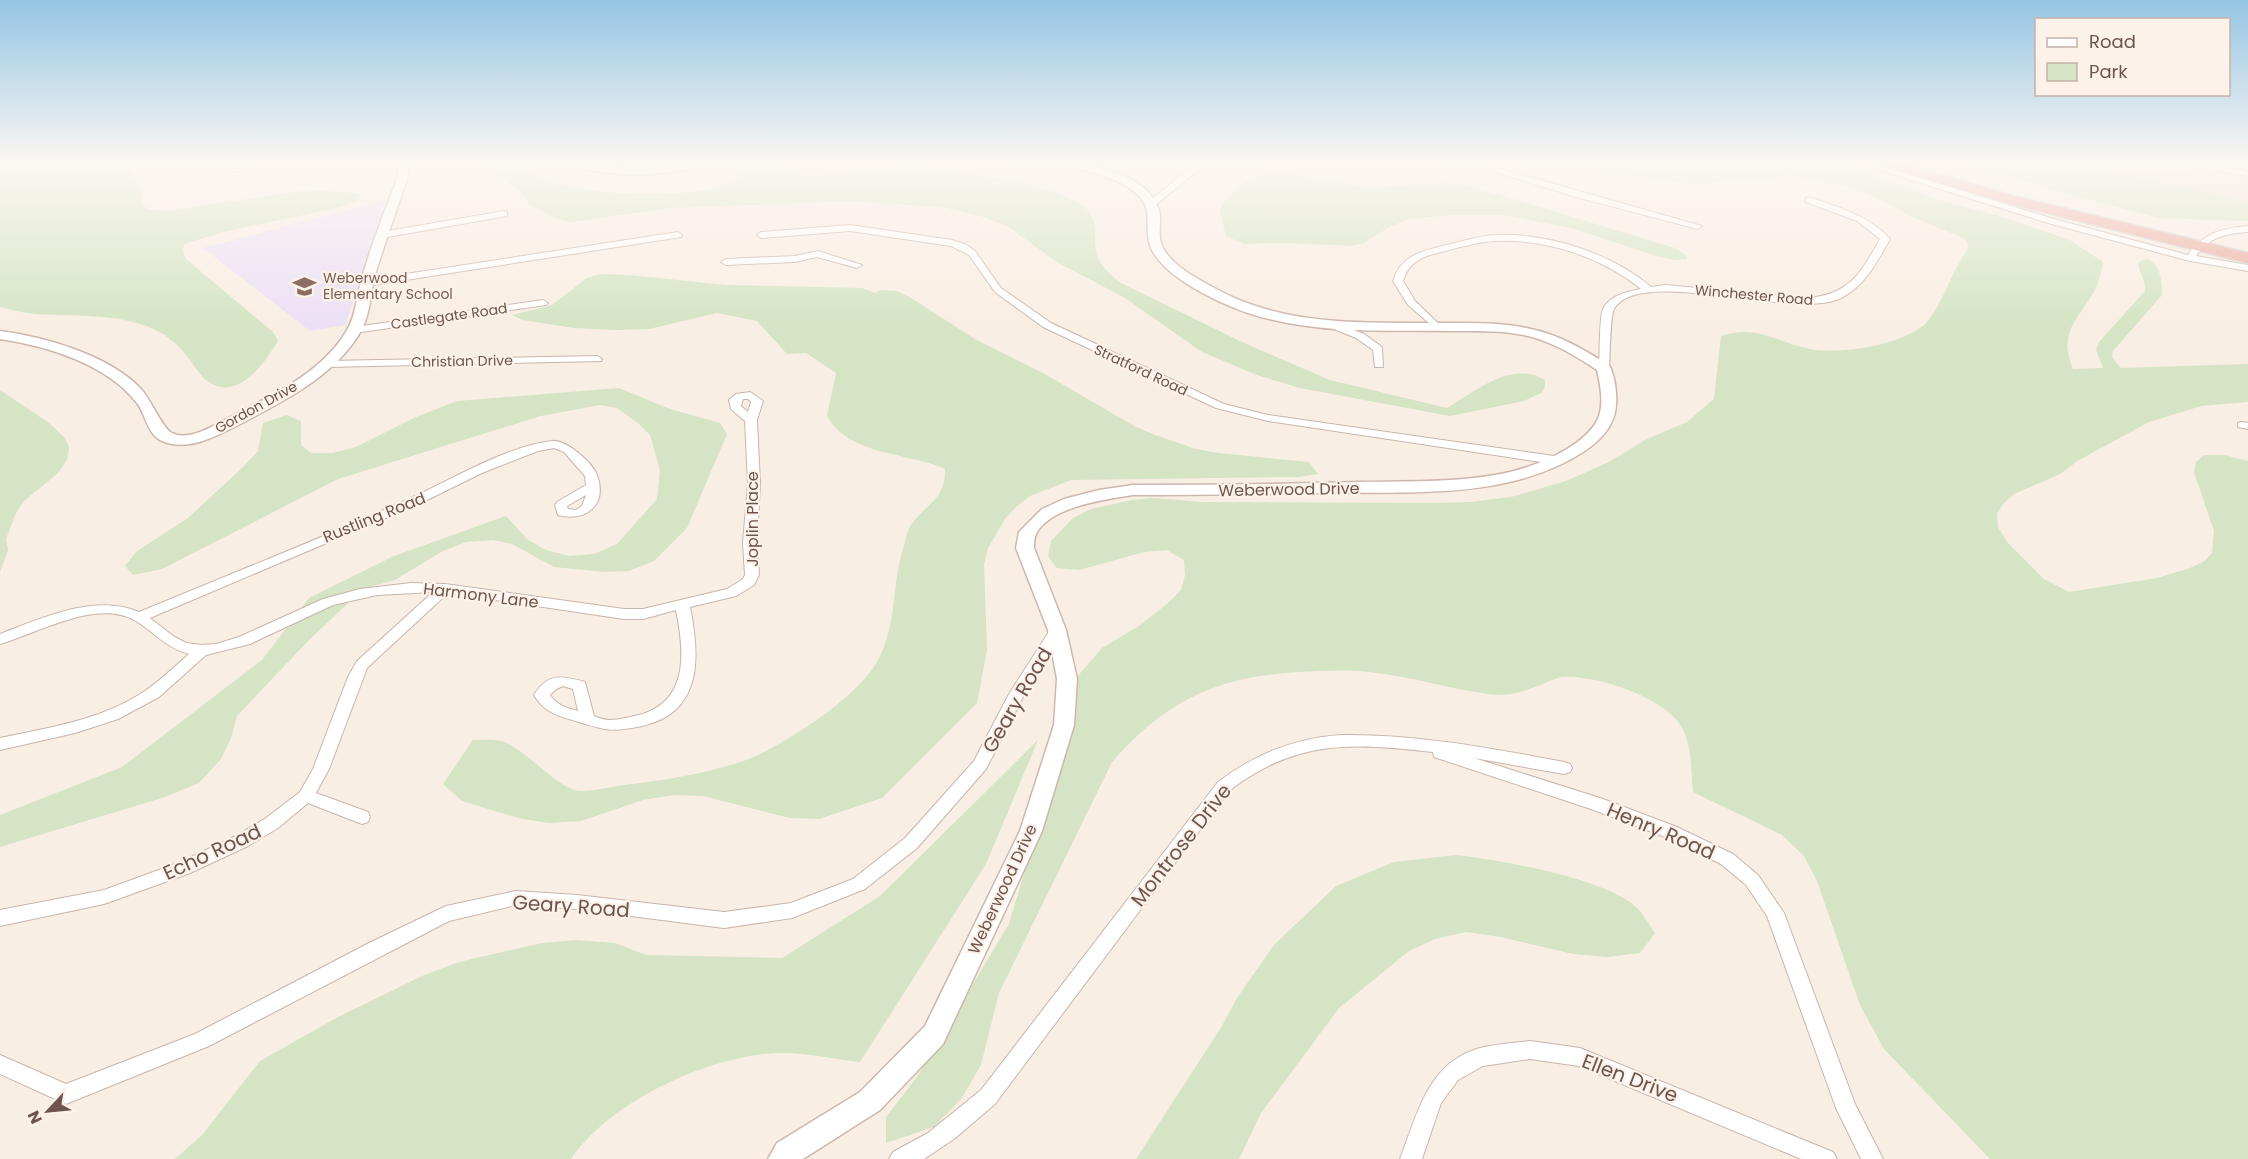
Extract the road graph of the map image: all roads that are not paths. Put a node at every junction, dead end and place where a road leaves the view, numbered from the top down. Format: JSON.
{"nodes":[{"id":1,"x":388,"y":217,"type":"edge"},
{"id":2,"x":486,"y":217,"type":"edge"},
{"id":3,"x":1152,"y":217,"type":"edge"},
{"id":4,"x":1664,"y":217,"type":"edge"},
{"id":5,"x":1853,"y":217,"type":"edge"},
{"id":6,"x":2052,"y":217,"type":"edge"},
{"id":7,"x":2068,"y":217,"type":"edge"},
{"id":8,"x":2095,"y":217,"type":"edge"},
{"id":9,"x":1698,"y":226,"type":"dead end"},
{"id":10,"x":2245,"y":230,"type":"edge"},
{"id":11,"x":382,"y":235,"type":"junction"},
{"id":12,"x":678,"y":235,"type":"dead end"},
{"id":13,"x":761,"y":236,"type":"dead end"},
{"id":14,"x":825,"y":242,"type":"junction"},
{"id":15,"x":2248,"y":247,"type":"edge"},
{"id":16,"x":2196,"y":250,"type":"junction"},
{"id":17,"x":2248,"y":258,"type":"edge"},
{"id":18,"x":726,"y":262,"type":"dead end"},
{"id":19,"x":857,"y":265,"type":"dead end"},
{"id":20,"x":2248,"y":268,"type":"edge"},
{"id":21,"x":367,"y":283,"type":"junction"},
{"id":22,"x":1647,"y":289,"type":"junction"},
{"id":23,"x":543,"y":303,"type":"dead end"},
{"id":24,"x":1333,"y":325,"type":"junction"},
{"id":25,"x":1437,"y":327,"type":"junction"},
{"id":26,"x":355,"y":330,"type":"junction"},
{"id":27,"x":0,"y":334,"type":"edge"},
{"id":28,"x":597,"y":359,"type":"dead end"},
{"id":29,"x":327,"y":364,"type":"junction"},
{"id":30,"x":1379,"y":365,"type":"dead end"},
{"id":31,"x":1604,"y":368,"type":"junction"},
{"id":32,"x":751,"y":420,"type":"dead end"},
{"id":33,"x":1554,"y":460,"type":"junction"},
{"id":34,"x":592,"y":486,"type":"dead end"},
{"id":35,"x":446,"y":588,"type":"junction"},
{"id":36,"x":682,"y":604,"type":"junction"},
{"id":37,"x":139,"y":617,"type":"junction"},
{"id":38,"x":1057,"y":630,"type":"junction"},
{"id":39,"x":0,"y":639,"type":"edge"},
{"id":40,"x":202,"y":650,"type":"junction"},
{"id":41,"x":587,"y":719,"type":"dead end"},
{"id":42,"x":0,"y":744,"type":"edge"},
{"id":43,"x":1409,"y":744,"type":"junction"},
{"id":44,"x":1564,"y":768,"type":"dead end"},
{"id":45,"x":306,"y":796,"type":"junction"},
{"id":46,"x":362,"y":817,"type":"dead end"},
{"id":47,"x":0,"y":918,"type":"edge"},
{"id":48,"x":0,"y":1064,"type":"edge"},
{"id":49,"x":782,"y":1159,"type":"edge"},
{"id":50,"x":900,"y":1159,"type":"edge"},
{"id":51,"x":1411,"y":1159,"type":"edge"},
{"id":52,"x":1826,"y":1159,"type":"edge"},
{"id":53,"x":1872,"y":1159,"type":"edge"}],
"edges":[{"from":1,"to":11,"type":"street","name":"Gordon Drive"},
{"from":2,"to":11,"type":"street"},
{"from":3,"to":24,"type":"street"},
{"from":4,"to":9,"type":"street"},
{"from":5,"to":22,"type":"street","name":"Winchester Road"},
{"from":6,"to":16,"type":"street"},
{"from":7,"to":16,"type":"highway"},
{"from":8,"to":16,"type":"highway"},
{"from":10,"to":16,"type":"street"},
{"from":11,"to":21,"type":"street","name":"Gordon Drive"},
{"from":12,"to":21,"type":"street"},
{"from":13,"to":14,"type":"street","name":"Stratford Road"},
{"from":14,"to":18,"type":"street"},
{"from":14,"to":19,"type":"street"},
{"from":14,"to":33,"type":"street","name":"Stratford Road"},
{"from":15,"to":16,"type":"highway"},
{"from":16,"to":17,"type":"highway"},
{"from":16,"to":20,"type":"street"},
{"from":21,"to":26,"type":"street","name":"Gordon Drive"},
{"from":22,"to":25,"type":"street"},
{"from":22,"to":31,"type":"street","name":"Winchester Road"},
{"from":23,"to":26,"type":"street","name":"Castlegate Road"},
{"from":24,"to":25,"type":"street"},
{"from":24,"to":30,"type":"street"},
{"from":25,"to":31,"type":"street"},
{"from":26,"to":29,"type":"street","name":"Gordon Drive"},
{"from":27,"to":29,"type":"street","name":"Gordon Drive"},
{"from":28,"to":29,"type":"street","name":"Christian Drive"},
{"from":31,"to":33,"type":"street","name":"Weberwood Drive"},
{"from":32,"to":36,"type":"street","name":"Joplin Place"},
{"from":33,"to":38,"type":"street","name":"Weberwood Drive"},
{"from":34,"to":37,"type":"street","name":"Rustling Road"},
{"from":35,"to":36,"type":"street","name":"Harmony Lane"},
{"from":35,"to":40,"type":"street","name":"Harmony Lane"},
{"from":35,"to":45,"type":"street","name":"Echo Road"},
{"from":36,"to":41,"type":"street"},
{"from":37,"to":39,"type":"street","name":"Harmony Lane"},
{"from":37,"to":40,"type":"street","name":"Harmony Lane"},
{"from":38,"to":48,"type":"street","name":"Geary Road"},
{"from":38,"to":49,"type":"street","name":"Weberwood Drive"},
{"from":40,"to":42,"type":"street"},
{"from":43,"to":44,"type":"street","name":"Montrose Drive"},
{"from":43,"to":50,"type":"street","name":"Montrose Drive"},
{"from":43,"to":53,"type":"street","name":"Henry Road"},
{"from":45,"to":46,"type":"street"},
{"from":45,"to":47,"type":"street","name":"Echo Road"},
{"from":51,"to":52,"type":"street","name":"Ellen Drive"}]}
